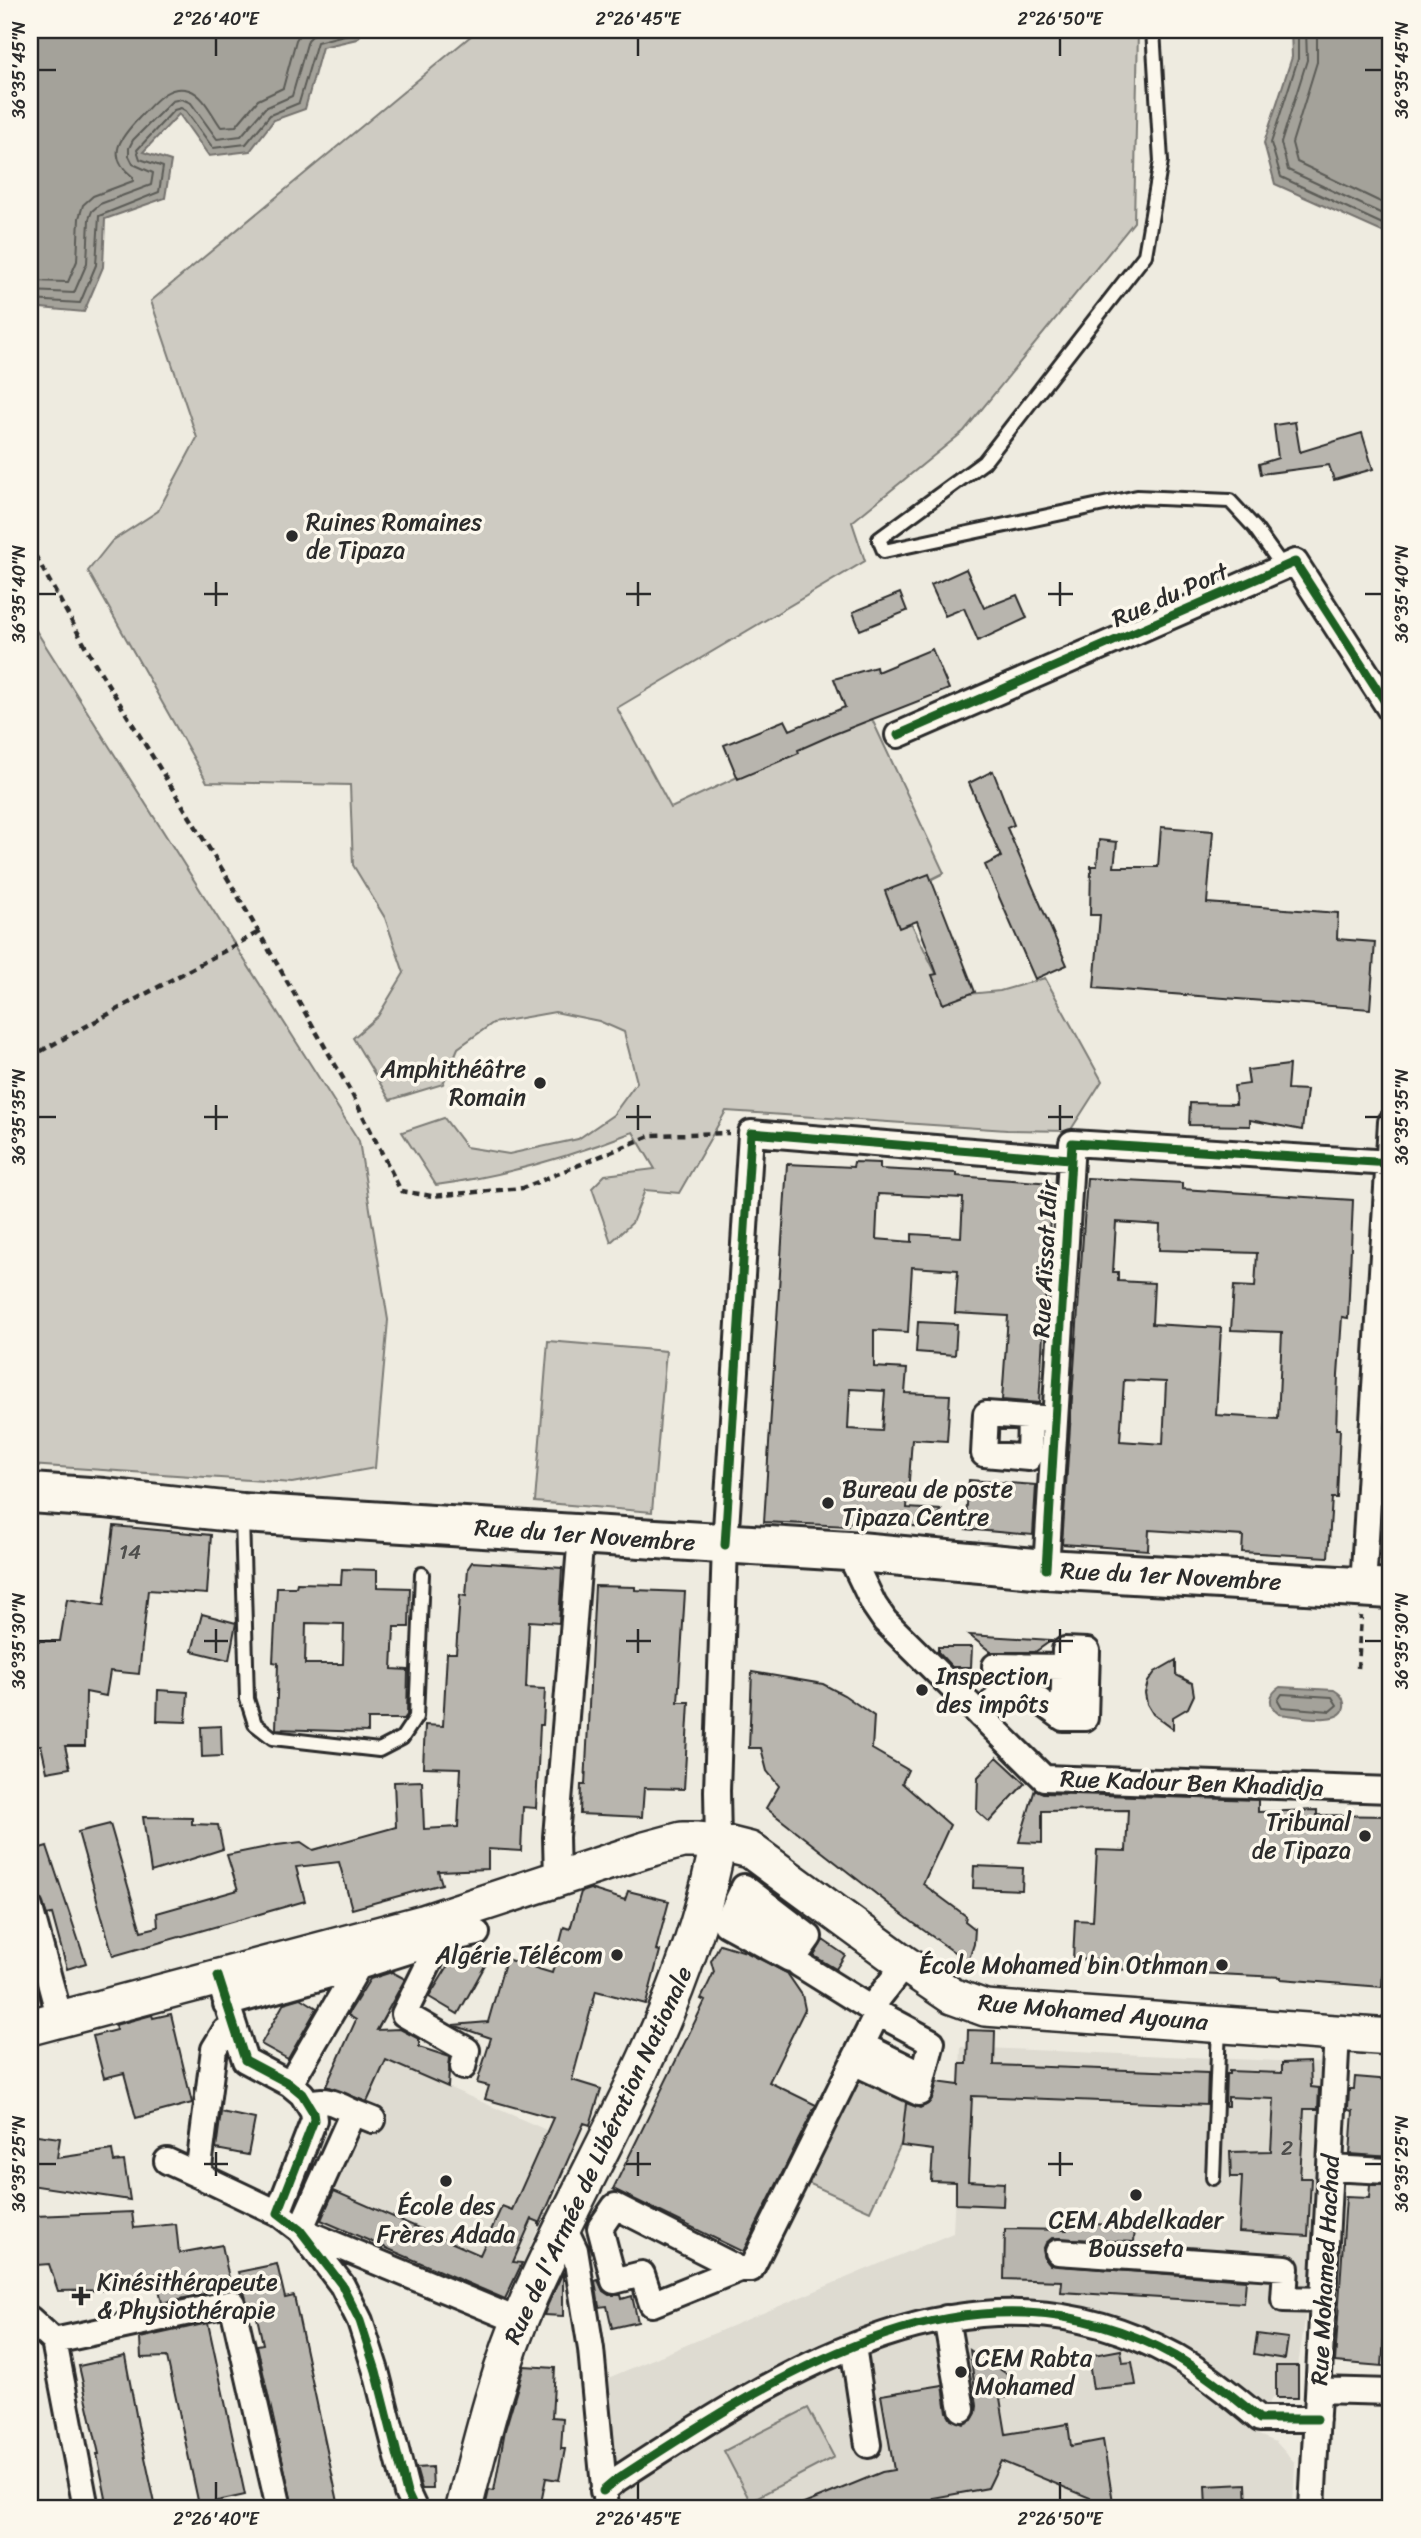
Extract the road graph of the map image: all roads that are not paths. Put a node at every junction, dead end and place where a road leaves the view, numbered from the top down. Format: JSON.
{"nodes":[{"id":1,"x":1153,"y":30,"type":"edge"},
{"id":2,"x":1283,"y":566,"type":"junction"},
{"id":3,"x":1391,"y":711,"type":"edge"},
{"id":4,"x":898,"y":735,"type":"dead end"},
{"id":5,"x":1391,"y":1122,"type":"edge"},
{"id":6,"x":1070,"y":1159,"type":"junction"},
{"id":7,"x":1390,"y":1163,"type":"edge"},
{"id":8,"x":1030,"y":1417,"type":"dead end"},
{"id":9,"x":1055,"y":1419,"type":"junction"},
{"id":10,"x":30,"y":1493,"type":"edge"},
{"id":11,"x":242,"y":1513,"type":"junction"},
{"id":12,"x":581,"y":1535,"type":"junction"},
{"id":13,"x":725,"y":1545,"type":"junction"},
{"id":14,"x":848,"y":1551,"type":"junction"},
{"id":15,"x":1046,"y":1569,"type":"junction"},
{"id":16,"x":422,"y":1574,"type":"dead end"},
{"id":17,"x":1377,"y":1588,"type":"edge"},
{"id":18,"x":1017,"y":1673,"type":"junction"},
{"id":19,"x":981,"y":1716,"type":"junction"},
{"id":20,"x":1391,"y":1790,"type":"edge"},
{"id":21,"x":718,"y":1842,"type":"junction"},
{"id":22,"x":557,"y":1880,"type":"junction"},
{"id":23,"x":736,"y":1905,"type":"dead end"},
{"id":24,"x":30,"y":1911,"type":"edge"},
{"id":25,"x":477,"y":1933,"type":"dead end"},
{"id":26,"x":440,"y":1941,"type":"junction"},
{"id":27,"x":905,"y":1964,"type":"junction"},
{"id":28,"x":358,"y":1967,"type":"junction"},
{"id":29,"x":226,"y":2002,"type":"junction"},
{"id":30,"x":45,"y":2023,"type":"edge"},
{"id":31,"x":1219,"y":2023,"type":"junction"},
{"id":32,"x":1337,"y":2033,"type":"junction"},
{"id":33,"x":865,"y":2037,"type":"junction"},
{"id":34,"x":1391,"y":2037,"type":"edge"},
{"id":35,"x":463,"y":2067,"type":"dead end"},
{"id":36,"x":290,"y":2084,"type":"junction"},
{"id":37,"x":310,"y":2104,"type":"junction"},
{"id":38,"x":167,"y":2161,"type":"dead end"},
{"id":39,"x":1330,"y":2168,"type":"junction"},
{"id":40,"x":1387,"y":2171,"type":"dead end"},
{"id":41,"x":198,"y":2175,"type":"junction"},
{"id":42,"x":1213,"y":2178,"type":"dead end"},
{"id":43,"x":278,"y":2213,"type":"junction"},
{"id":44,"x":563,"y":2225,"type":"junction"},
{"id":45,"x":300,"y":2230,"type":"junction"},
{"id":46,"x":1058,"y":2252,"type":"dead end"},
{"id":47,"x":739,"y":2269,"type":"junction"},
{"id":48,"x":1323,"y":2300,"type":"junction"},
{"id":49,"x":946,"y":2318,"type":"junction"},
{"id":50,"x":30,"y":2319,"type":"edge"},
{"id":51,"x":519,"y":2321,"type":"junction"},
{"id":52,"x":54,"y":2341,"type":"junction"},
{"id":53,"x":853,"y":2346,"type":"junction"},
{"id":54,"x":1319,"y":2390,"type":"junction"},
{"id":55,"x":1391,"y":2392,"type":"edge"},
{"id":56,"x":962,"y":2409,"type":"dead end"},
{"id":57,"x":1317,"y":2419,"type":"junction"},
{"id":58,"x":868,"y":2445,"type":"dead end"},
{"id":59,"x":604,"y":2500,"type":"edge"},
{"id":60,"x":86,"y":2508,"type":"edge"},
{"id":61,"x":279,"y":2508,"type":"edge"},
{"id":62,"x":414,"y":2508,"type":"edge"},
{"id":63,"x":464,"y":2508,"type":"edge"},
{"id":64,"x":1312,"y":2508,"type":"edge"}],
"edges":[{"from":1,"to":2,"type":"lane"},
{"from":2,"to":3,"type":"street"},
{"from":2,"to":4,"type":"street","name":"Rue du Port"},
{"from":5,"to":7,"type":"street"},
{"from":6,"to":7,"type":"street","name":"Rue Aïssat Idir"},
{"from":6,"to":9,"type":"street","name":"Rue Aïssat Idir"},
{"from":6,"to":13,"type":"street"},
{"from":7,"to":17,"type":"street"},
{"from":8,"to":9,"type":"street"},
{"from":9,"to":15,"type":"street","name":"Rue Aïssat Idir"},
{"from":10,"to":11,"type":"main road","name":"Rue du 1er Novembre"},
{"from":11,"to":12,"type":"main road","name":"Rue du 1er Novembre"},
{"from":11,"to":16,"type":"lane"},
{"from":12,"to":13,"type":"main road","name":"Rue du 1er Novembre"},
{"from":12,"to":22,"type":"street"},
{"from":13,"to":14,"type":"main road","name":"Rue du 1er Novembre"},
{"from":13,"to":21,"type":"street"},
{"from":14,"to":15,"type":"main road","name":"Rue du 1er Novembre"},
{"from":14,"to":19,"type":"street","name":"Rue Kadour Ben Khadidja"},
{"from":15,"to":17,"type":"main road","name":"Rue du 1er Novembre"},
{"from":18,"to":18,"type":"street"},
{"from":18,"to":19,"type":"street"},
{"from":19,"to":20,"type":"street","name":"Rue Kadour Ben Khadidja"},
{"from":21,"to":22,"type":"main road","name":"Rue Mohamed Ayouna"},
{"from":21,"to":27,"type":"main road","name":"Rue Mohamed Ayouna"},
{"from":21,"to":44,"type":"main road","name":"Rue de l'Armée de Libération Nationale"},
{"from":22,"to":29,"type":"main road","name":"Rue Mohamed Ayouna"},
{"from":23,"to":33,"type":"street"},
{"from":24,"to":30,"type":"street"},
{"from":25,"to":26,"type":"street"},
{"from":26,"to":28,"type":"street"},
{"from":26,"to":35,"type":"street"},
{"from":27,"to":31,"type":"main road","name":"Rue Mohamed Ayouna"},
{"from":27,"to":33,"type":"street"},
{"from":28,"to":29,"type":"street"},
{"from":28,"to":36,"type":"street"},
{"from":29,"to":30,"type":"main road","name":"Rue Mohamed Ayouna"},
{"from":29,"to":36,"type":"street"},
{"from":29,"to":41,"type":"street"},
{"from":31,"to":32,"type":"main road","name":"Rue Mohamed Ayouna"},
{"from":31,"to":42,"type":"lane"},
{"from":32,"to":34,"type":"main road","name":"Rue Mohamed Ayouna"},
{"from":32,"to":39,"type":"street","name":"Rue Mohamed Hachad"},
{"from":33,"to":33,"type":"street"},
{"from":33,"to":47,"type":"street"},
{"from":36,"to":37,"type":"street"},
{"from":37,"to":43,"type":"street"},
{"from":37,"to":45,"type":"street"},
{"from":38,"to":41,"type":"street"},
{"from":39,"to":40,"type":"street"},
{"from":39,"to":48,"type":"street","name":"Rue Mohamed Hachad"},
{"from":41,"to":43,"type":"street"},
{"from":43,"to":45,"type":"street"},
{"from":44,"to":51,"type":"main road","name":"Rue de l'Armée de Libération Nationale"},
{"from":44,"to":59,"type":"street"},
{"from":45,"to":51,"type":"street"},
{"from":45,"to":62,"type":"street"},
{"from":46,"to":48,"type":"street"},
{"from":47,"to":47,"type":"street"},
{"from":48,"to":54,"type":"street","name":"Rue Mohamed Hachad"},
{"from":49,"to":53,"type":"street"},
{"from":49,"to":56,"type":"street"},
{"from":49,"to":57,"type":"street"},
{"from":50,"to":52,"type":"street"},
{"from":51,"to":63,"type":"main road","name":"Rue de l'Armée de Libération Nationale"},
{"from":52,"to":60,"type":"street"},
{"from":52,"to":61,"type":"street"},
{"from":53,"to":58,"type":"street"},
{"from":53,"to":59,"type":"street"},
{"from":54,"to":55,"type":"street"},
{"from":54,"to":57,"type":"street","name":"Rue Mohamed Hachad"},
{"from":57,"to":64,"type":"street","name":"Rue Mohamed Hachad"}]}
